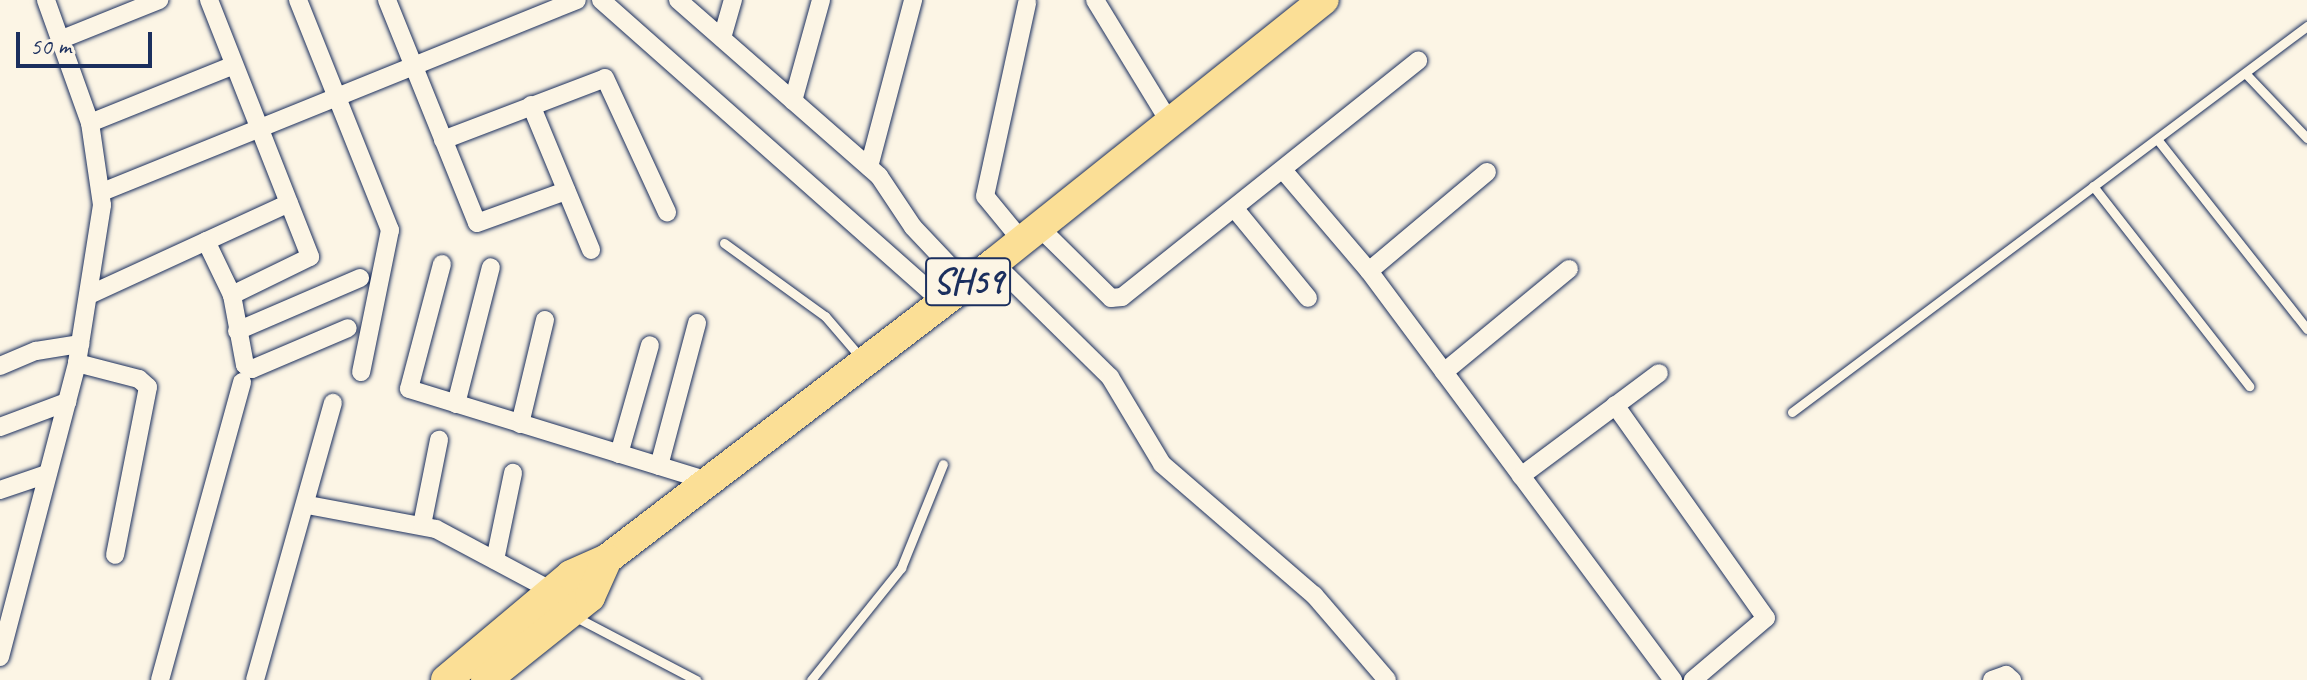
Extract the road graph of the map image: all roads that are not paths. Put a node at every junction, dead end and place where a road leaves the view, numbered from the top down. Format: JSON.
{"nodes":[{"id":1,"x":46,"y":0,"type":"edge"},
{"id":2,"x":159,"y":0,"type":"edge"},
{"id":3,"x":209,"y":0,"type":"edge"},
{"id":4,"x":298,"y":0,"type":"edge"},
{"id":5,"x":387,"y":0,"type":"edge"},
{"id":6,"x":577,"y":0,"type":"edge"},
{"id":7,"x":601,"y":0,"type":"edge"},
{"id":8,"x":678,"y":0,"type":"edge"},
{"id":9,"x":733,"y":0,"type":"edge"},
{"id":10,"x":821,"y":0,"type":"edge"},
{"id":11,"x":913,"y":0,"type":"edge"},
{"id":12,"x":1095,"y":0,"type":"edge"},
{"id":13,"x":1324,"y":0,"type":"edge"},
{"id":14,"x":1027,"y":3,"type":"dead end"},
{"id":15,"x":2307,"y":26,"type":"edge"},
{"id":16,"x":722,"y":38,"type":"junction"},
{"id":17,"x":62,"y":39,"type":"junction"},
{"id":18,"x":1418,"y":61,"type":"dead end"},
{"id":19,"x":234,"y":65,"type":"junction"},
{"id":20,"x":417,"y":67,"type":"junction"},
{"id":21,"x":2245,"y":73,"type":"junction"},
{"id":22,"x":336,"y":98,"type":"junction"},
{"id":23,"x":793,"y":101,"type":"junction"},
{"id":24,"x":531,"y":105,"type":"junction"},
{"id":25,"x":90,"y":123,"type":"junction"},
{"id":26,"x":1170,"y":123,"type":"junction"},
{"id":27,"x":258,"y":132,"type":"junction"},
{"id":28,"x":2307,"y":138,"type":"edge"},
{"id":29,"x":2157,"y":139,"type":"junction"},
{"id":30,"x":443,"y":140,"type":"junction"},
{"id":31,"x":869,"y":167,"type":"junction"},
{"id":32,"x":1283,"y":170,"type":"junction"},
{"id":33,"x":1487,"y":172,"type":"dead end"},
{"id":34,"x":2093,"y":186,"type":"junction"},
{"id":35,"x":566,"y":191,"type":"junction"},
{"id":36,"x":102,"y":192,"type":"junction"},
{"id":37,"x":289,"y":203,"type":"junction"},
{"id":38,"x":1235,"y":209,"type":"junction"},
{"id":39,"x":667,"y":212,"type":"dead end"},
{"id":40,"x":1030,"y":234,"type":"junction"},
{"id":41,"x":206,"y":241,"type":"junction"},
{"id":42,"x":724,"y":243,"type":"dead end"},
{"id":43,"x":591,"y":250,"type":"dead end"},
{"id":44,"x":994,"y":263,"type":"junction"},
{"id":45,"x":442,"y":264,"type":"dead end"},
{"id":46,"x":491,"y":267,"type":"dead end"},
{"id":47,"x":1569,"y":269,"type":"dead end"},
{"id":48,"x":1369,"y":271,"type":"junction"},
{"id":49,"x":360,"y":278,"type":"dead end"},
{"id":50,"x":966,"y":283,"type":"junction"},
{"id":51,"x":89,"y":295,"type":"junction"},
{"id":52,"x":232,"y":295,"type":"junction"},
{"id":53,"x":1308,"y":298,"type":"dead end"},
{"id":54,"x":942,"y":302,"type":"junction"},
{"id":55,"x":545,"y":320,"type":"dead end"},
{"id":56,"x":697,"y":323,"type":"dead end"},
{"id":57,"x":348,"y":328,"type":"dead end"},
{"id":58,"x":2307,"y":329,"type":"edge"},
{"id":59,"x":237,"y":331,"type":"junction"},
{"id":60,"x":80,"y":344,"type":"junction"},
{"id":61,"x":650,"y":345,"type":"dead end"},
{"id":62,"x":864,"y":361,"type":"junction"},
{"id":63,"x":77,"y":363,"type":"junction"},
{"id":64,"x":0,"y":366,"type":"edge"},
{"id":65,"x":361,"y":372,"type":"dead end"},
{"id":66,"x":1444,"y":372,"type":"junction"},
{"id":67,"x":1659,"y":373,"type":"dead end"},
{"id":68,"x":242,"y":382,"type":"dead end"},
{"id":69,"x":2249,"y":386,"type":"dead end"},
{"id":70,"x":67,"y":402,"type":"junction"},
{"id":71,"x":333,"y":403,"type":"dead end"},
{"id":72,"x":456,"y":404,"type":"junction"},
{"id":73,"x":1615,"y":405,"type":"junction"},
{"id":74,"x":1792,"y":412,"type":"dead end"},
{"id":75,"x":520,"y":424,"type":"junction"},
{"id":76,"x":0,"y":427,"type":"edge"},
{"id":77,"x":439,"y":440,"type":"dead end"},
{"id":78,"x":619,"y":454,"type":"junction"},
{"id":79,"x":943,"y":464,"type":"dead end"},
{"id":80,"x":659,"y":466,"type":"junction"},
{"id":81,"x":513,"y":473,"type":"dead end"},
{"id":82,"x":47,"y":474,"type":"junction"},
{"id":83,"x":1521,"y":476,"type":"junction"},
{"id":84,"x":705,"y":480,"type":"junction"},
{"id":85,"x":0,"y":490,"type":"edge"},
{"id":86,"x":308,"y":505,"type":"junction"},
{"id":87,"x":422,"y":525,"type":"junction"},
{"id":88,"x":115,"y":555,"type":"dead end"},
{"id":89,"x":495,"y":560,"type":"junction"},
{"id":90,"x":560,"y":602,"type":"junction"},
{"id":91,"x":0,"y":657,"type":"edge"},
{"id":92,"x":160,"y":680,"type":"edge"},
{"id":93,"x":255,"y":680,"type":"edge"},
{"id":94,"x":446,"y":680,"type":"edge"},
{"id":95,"x":486,"y":680,"type":"edge"},
{"id":96,"x":696,"y":680,"type":"edge"},
{"id":97,"x":811,"y":680,"type":"edge"},
{"id":98,"x":1387,"y":680,"type":"edge"},
{"id":99,"x":1673,"y":680,"type":"edge"},
{"id":100,"x":1693,"y":680,"type":"edge"},
{"id":101,"x":1992,"y":680,"type":"edge"},
{"id":102,"x":2012,"y":680,"type":"edge"}],
"edges":[{"from":1,"to":17,"type":"street"},
{"from":2,"to":17,"type":"street"},
{"from":3,"to":19,"type":"street"},
{"from":4,"to":22,"type":"street"},
{"from":5,"to":20,"type":"street"},
{"from":6,"to":20,"type":"street"},
{"from":7,"to":54,"type":"street"},
{"from":8,"to":16,"type":"street"},
{"from":9,"to":16,"type":"street"},
{"from":10,"to":23,"type":"street"},
{"from":11,"to":31,"type":"street"},
{"from":12,"to":26,"type":"street"},
{"from":13,"to":26,"type":"main road","number":"SH59"},
{"from":14,"to":40,"type":"street"},
{"from":15,"to":21,"type":"lane"},
{"from":16,"to":23,"type":"street"},
{"from":17,"to":25,"type":"street"},
{"from":18,"to":32,"type":"street"},
{"from":19,"to":25,"type":"street"},
{"from":19,"to":27,"type":"street"},
{"from":20,"to":22,"type":"street"},
{"from":20,"to":30,"type":"street"},
{"from":21,"to":28,"type":"lane"},
{"from":21,"to":29,"type":"lane"},
{"from":22,"to":27,"type":"street"},
{"from":22,"to":65,"type":"street"},
{"from":23,"to":31,"type":"street"},
{"from":24,"to":30,"type":"street"},
{"from":24,"to":35,"type":"street"},
{"from":24,"to":39,"type":"street"},
{"from":25,"to":36,"type":"street"},
{"from":26,"to":40,"type":"main road","number":"SH59"},
{"from":27,"to":36,"type":"street"},
{"from":27,"to":37,"type":"street"},
{"from":29,"to":34,"type":"lane"},
{"from":29,"to":58,"type":"lane"},
{"from":30,"to":35,"type":"street"},
{"from":31,"to":50,"type":"street"},
{"from":32,"to":38,"type":"street"},
{"from":32,"to":48,"type":"street"},
{"from":33,"to":48,"type":"street"},
{"from":34,"to":69,"type":"lane"},
{"from":34,"to":74,"type":"lane"},
{"from":35,"to":43,"type":"street"},
{"from":36,"to":51,"type":"street"},
{"from":37,"to":41,"type":"street"},
{"from":37,"to":52,"type":"street"},
{"from":38,"to":40,"type":"street"},
{"from":38,"to":53,"type":"street"},
{"from":40,"to":44,"type":"main road","number":"SH59"},
{"from":41,"to":51,"type":"street"},
{"from":41,"to":52,"type":"street"},
{"from":42,"to":62,"type":"lane"},
{"from":44,"to":50,"type":"main road","number":"SH59"},
{"from":44,"to":98,"type":"street"},
{"from":45,"to":72,"type":"street"},
{"from":46,"to":72,"type":"street"},
{"from":47,"to":66,"type":"street"},
{"from":48,"to":66,"type":"street"},
{"from":49,"to":59,"type":"street"},
{"from":50,"to":54,"type":"main road","number":"SH59"},
{"from":51,"to":60,"type":"street"},
{"from":52,"to":59,"type":"street"},
{"from":54,"to":62,"type":"main road","number":"SH59"},
{"from":55,"to":75,"type":"street"},
{"from":56,"to":80,"type":"street"},
{"from":57,"to":59,"type":"street"},
{"from":60,"to":63,"type":"street"},
{"from":60,"to":64,"type":"street"},
{"from":61,"to":78,"type":"street"},
{"from":62,"to":84,"type":"main road","number":"SH59"},
{"from":63,"to":70,"type":"street"},
{"from":63,"to":88,"type":"street"},
{"from":66,"to":83,"type":"street"},
{"from":67,"to":73,"type":"street"},
{"from":68,"to":92,"type":"street"},
{"from":70,"to":76,"type":"street"},
{"from":70,"to":82,"type":"street"},
{"from":71,"to":86,"type":"street"},
{"from":72,"to":75,"type":"street"},
{"from":73,"to":83,"type":"street"},
{"from":73,"to":100,"type":"street"},
{"from":75,"to":78,"type":"street"},
{"from":77,"to":87,"type":"street"},
{"from":78,"to":80,"type":"street"},
{"from":79,"to":97,"type":"lane"},
{"from":80,"to":84,"type":"street"},
{"from":81,"to":89,"type":"street"},
{"from":82,"to":85,"type":"street"},
{"from":82,"to":91,"type":"street"},
{"from":83,"to":99,"type":"street"},
{"from":84,"to":90,"type":"main road","number":"SH59"},
{"from":86,"to":87,"type":"street"},
{"from":86,"to":93,"type":"street"},
{"from":87,"to":89,"type":"street"},
{"from":89,"to":90,"type":"street"},
{"from":90,"to":94,"type":"main road","number":"SH59"},
{"from":90,"to":95,"type":"main road","number":"SH59"},
{"from":90,"to":96,"type":"lane"},
{"from":101,"to":102,"type":"street"}]}
